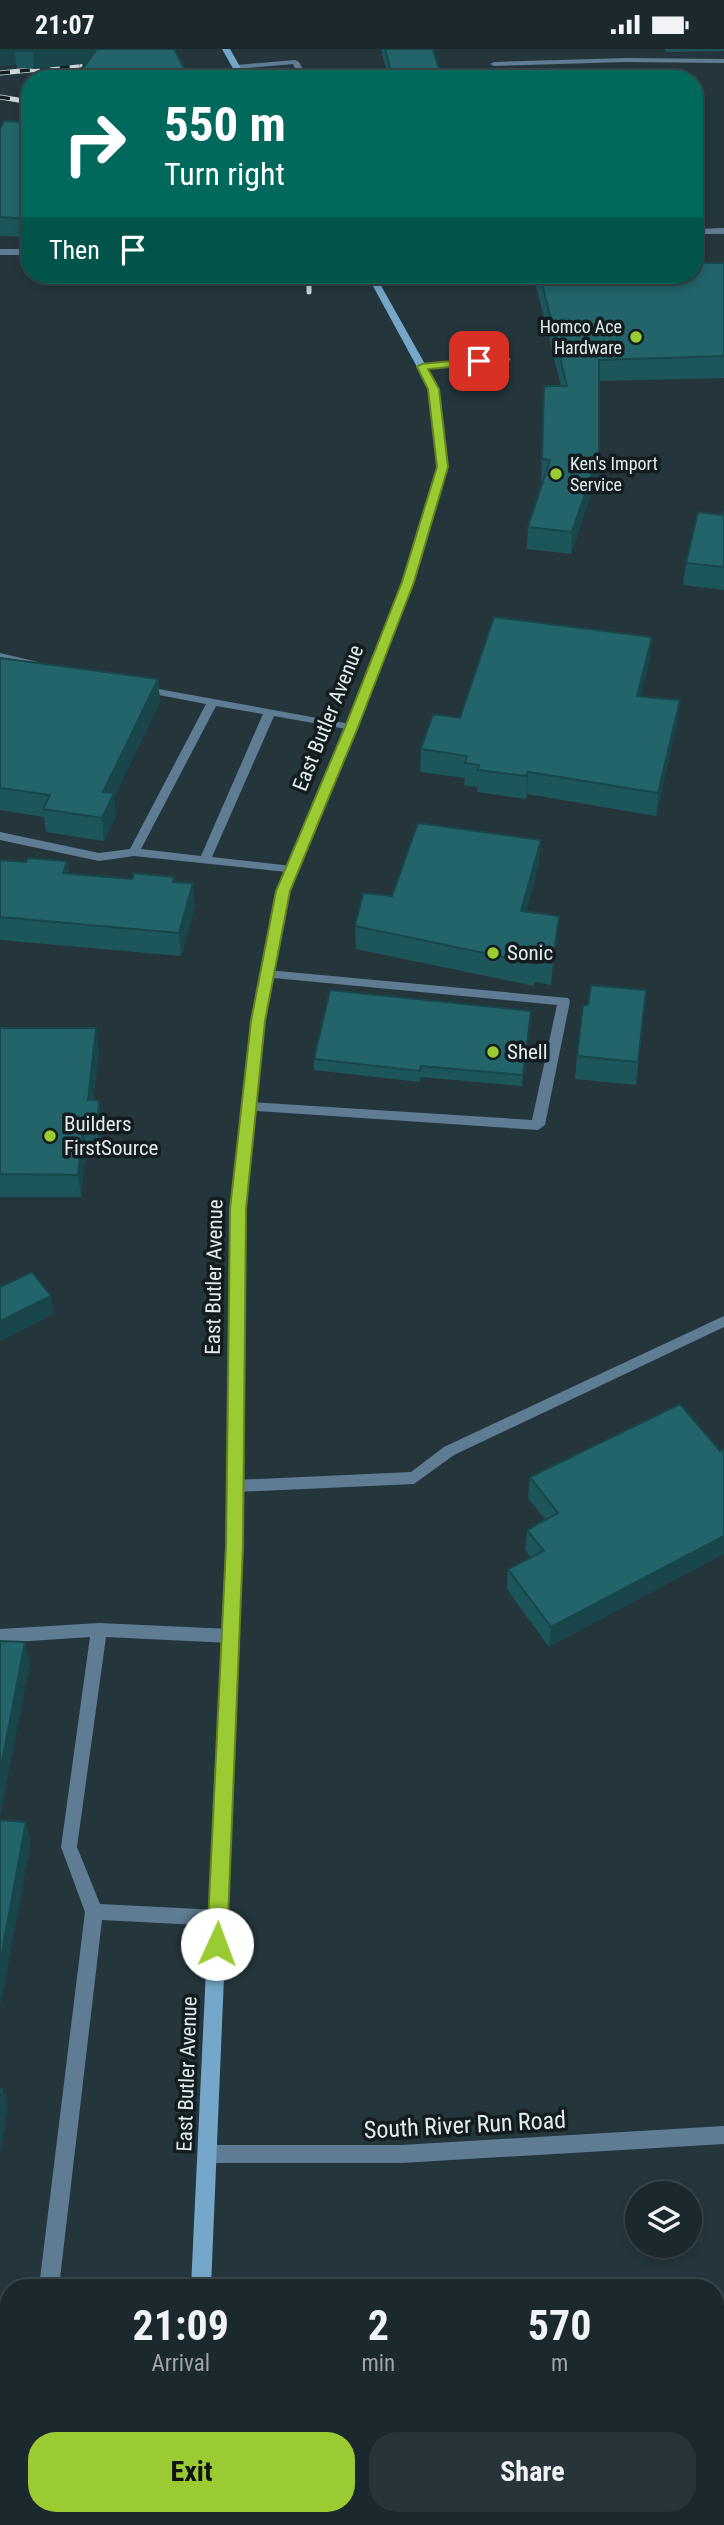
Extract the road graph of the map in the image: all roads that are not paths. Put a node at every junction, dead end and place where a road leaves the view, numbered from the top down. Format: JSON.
{"nodes":[{"id":1,"x":226,"y":49,"type":"edge"},
{"id":2,"x":724,"y":61,"type":"edge"},
{"id":3,"x":494,"y":64,"type":"dead end"},
{"id":4,"x":237,"y":67,"type":"junction"},
{"id":5,"x":238,"y":70,"type":"edge"},
{"id":6,"x":299,"y":70,"type":"edge"},
{"id":7,"x":724,"y":231,"type":"edge"},
{"id":8,"x":703,"y":232,"type":"edge"},
{"id":9,"x":0,"y":252,"type":"edge"},
{"id":10,"x":21,"y":252,"type":"edge"},
{"id":11,"x":376,"y":284,"type":"edge"},
{"id":12,"x":506,"y":359,"type":"dead end"},
{"id":13,"x":422,"y":367,"type":"junction"},
{"id":14,"x":0,"y":656,"type":"edge"},
{"id":15,"x":52,"y":668,"type":"edge"},
{"id":16,"x":130,"y":687,"type":"edge"},
{"id":17,"x":213,"y":702,"type":"junction"},
{"id":18,"x":270,"y":712,"type":"junction"},
{"id":19,"x":352,"y":727,"type":"junction"},
{"id":20,"x":0,"y":836,"type":"edge"},
{"id":21,"x":134,"y":852,"type":"junction"},
{"id":22,"x":205,"y":860,"type":"junction"},
{"id":23,"x":292,"y":870,"type":"junction"},
{"id":24,"x":267,"y":974,"type":"junction"},
{"id":25,"x":249,"y":1107,"type":"junction"},
{"id":26,"x":724,"y":1321,"type":"edge"},
{"id":27,"x":235,"y":1486,"type":"junction"},
{"id":28,"x":99,"y":1629,"type":"junction"},
{"id":29,"x":0,"y":1636,"type":"edge"},
{"id":30,"x":230,"y":1636,"type":"junction"},
{"id":31,"x":94,"y":1912,"type":"junction"},
{"id":32,"x":218,"y":1918,"type":"junction"},
{"id":33,"x":724,"y":2135,"type":"edge"},
{"id":34,"x":208,"y":2154,"type":"junction"},
{"id":35,"x":50,"y":2279,"type":"edge"},
{"id":36,"x":201,"y":2279,"type":"edge"}],
"edges":[{"from":1,"to":4,"type":"main road"},
{"from":2,"to":3,"type":"street"},
{"from":4,"to":5,"type":"main road"},
{"from":4,"to":6,"type":"street"},
{"from":7,"to":8,"type":"street"},
{"from":9,"to":10,"type":"street"},
{"from":11,"to":13,"type":"main road","name":"East Butler Avenue"},
{"from":12,"to":13,"type":"street"},
{"from":13,"to":19,"type":"main road","name":"East Butler Avenue"},
{"from":14,"to":15,"type":"street"},
{"from":16,"to":17,"type":"street"},
{"from":17,"to":18,"type":"street"},
{"from":17,"to":21,"type":"street"},
{"from":18,"to":19,"type":"street"},
{"from":18,"to":22,"type":"street"},
{"from":19,"to":23,"type":"main road","name":"East Butler Avenue"},
{"from":20,"to":21,"type":"street"},
{"from":21,"to":22,"type":"street"},
{"from":22,"to":23,"type":"street"},
{"from":23,"to":24,"type":"main road","name":"East Butler Avenue"},
{"from":24,"to":25,"type":"main road","name":"East Butler Avenue"},
{"from":24,"to":25,"type":"street"},
{"from":25,"to":27,"type":"main road","name":"East Butler Avenue"},
{"from":26,"to":27,"type":"street"},
{"from":27,"to":30,"type":"main road","name":"East Butler Avenue"},
{"from":28,"to":29,"type":"street"},
{"from":28,"to":30,"type":"street"},
{"from":28,"to":31,"type":"street"},
{"from":30,"to":32,"type":"main road","name":"East Butler Avenue"},
{"from":31,"to":32,"type":"street"},
{"from":31,"to":35,"type":"street"},
{"from":32,"to":34,"type":"main road","name":"East Butler Avenue"},
{"from":33,"to":34,"type":"street","name":"South River Run Road"},
{"from":34,"to":36,"type":"main road","name":"East Butler Avenue"}]}
